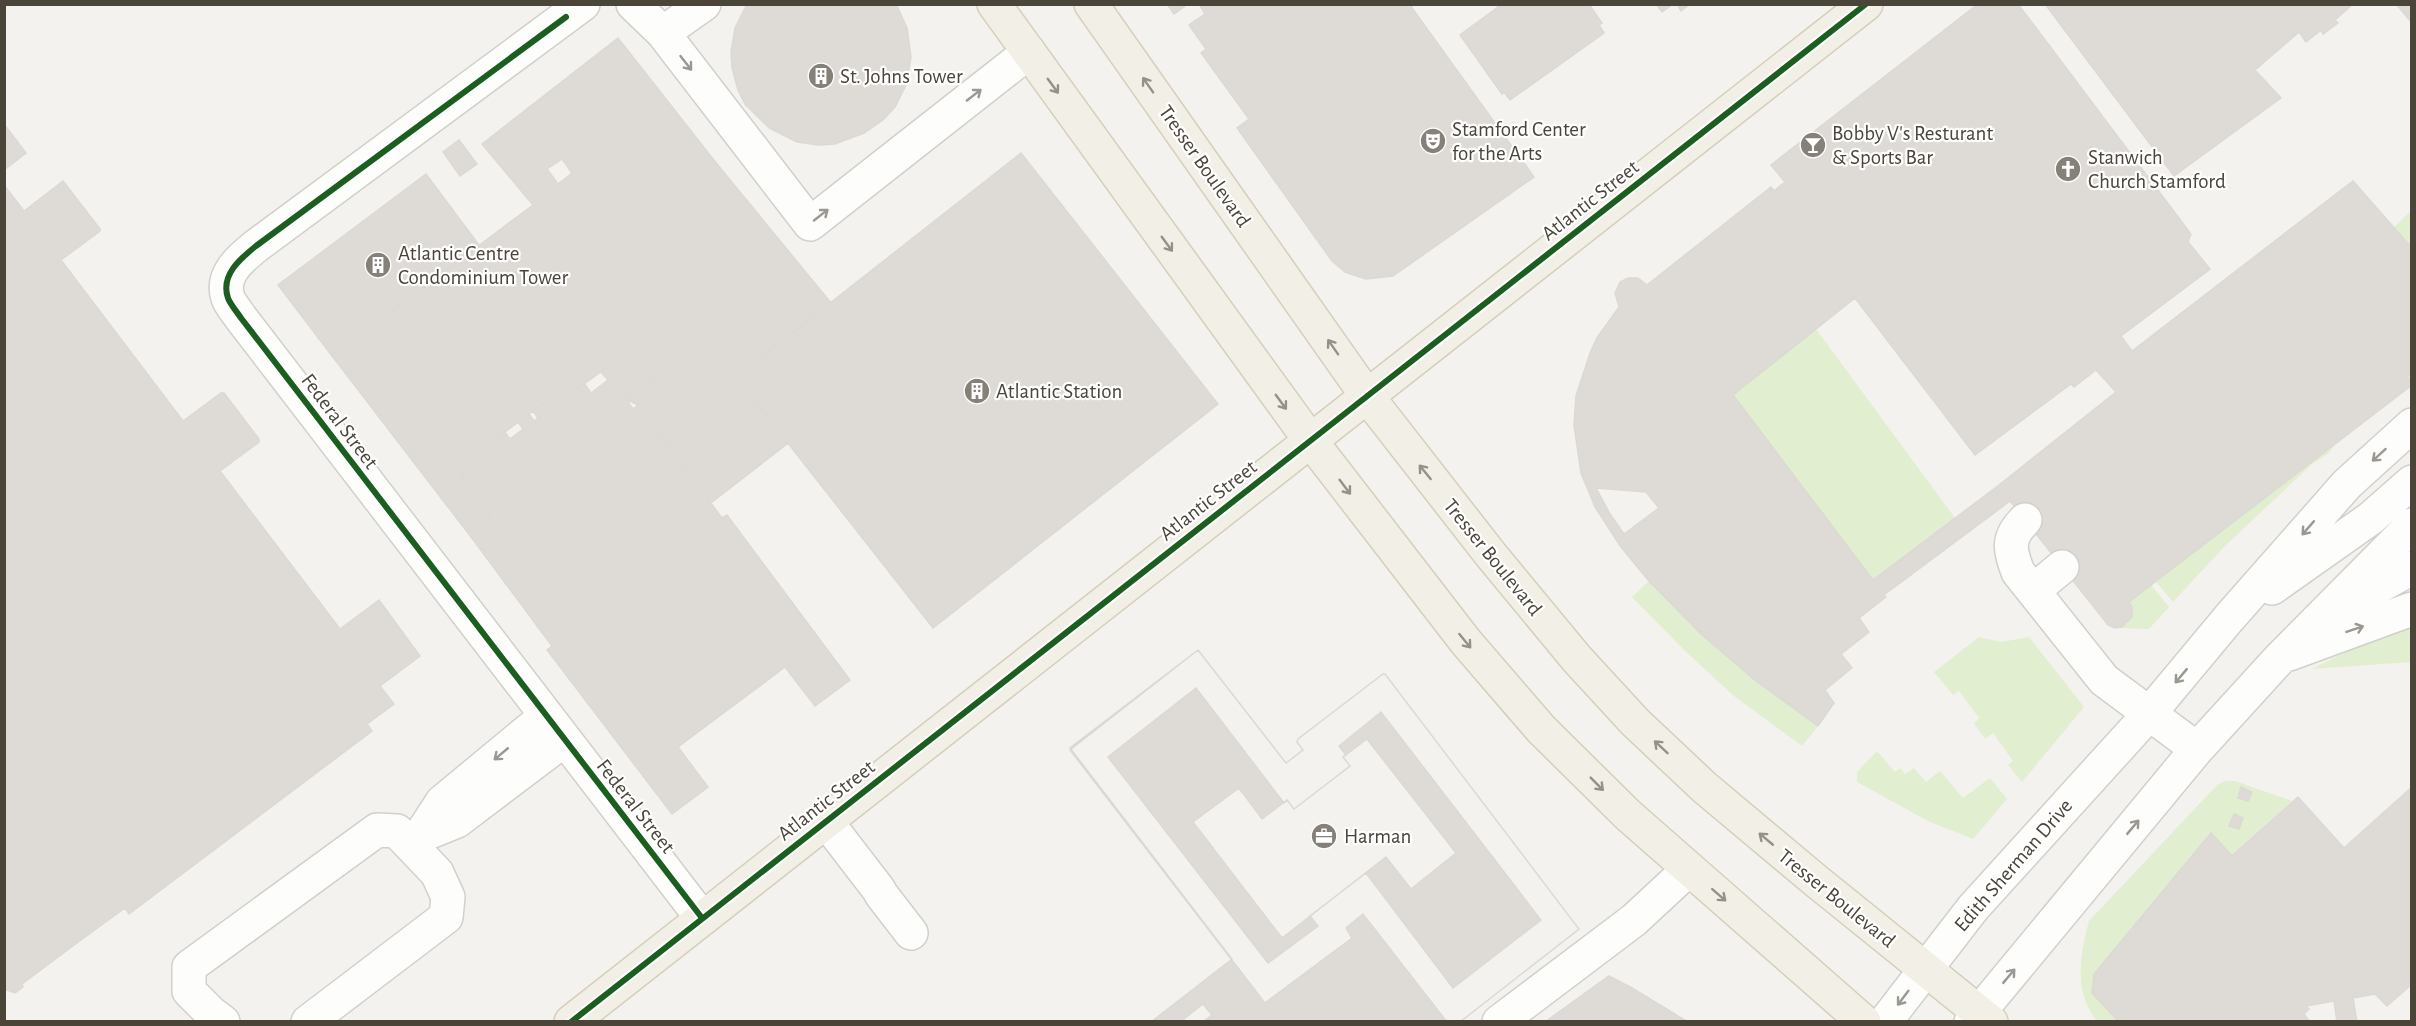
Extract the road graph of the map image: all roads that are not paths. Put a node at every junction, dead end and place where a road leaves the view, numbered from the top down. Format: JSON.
{"nodes":[{"id":1,"x":633,"y":4,"type":"edge"},
{"id":2,"x":704,"y":4,"type":"edge"},
{"id":3,"x":994,"y":4,"type":"edge"},
{"id":4,"x":1091,"y":4,"type":"edge"},
{"id":5,"x":1866,"y":4,"type":"edge"},
{"id":6,"x":574,"y":11,"type":"edge"},
{"id":7,"x":663,"y":33,"type":"junction"},
{"id":8,"x":1029,"y":52,"type":"junction"},
{"id":9,"x":1367,"y":396,"type":"junction"},
{"id":10,"x":2412,"y":425,"type":"edge"},
{"id":11,"x":1310,"y":440,"type":"junction"},
{"id":12,"x":2412,"y":482,"type":"edge"},
{"id":13,"x":2025,"y":520,"type":"dead end"},
{"id":14,"x":2391,"y":529,"type":"edge"},
{"id":15,"x":2062,"y":567,"type":"dead end"},
{"id":16,"x":2412,"y":568,"type":"edge"},
{"id":17,"x":2025,"y":582,"type":"junction"},
{"id":18,"x":2408,"y":611,"type":"edge"},
{"id":19,"x":2229,"y":618,"type":"junction"},
{"id":20,"x":2312,"y":624,"type":"junction"},
{"id":21,"x":2281,"y":657,"type":"junction"},
{"id":22,"x":2149,"y":714,"type":"junction"},
{"id":23,"x":555,"y":728,"type":"junction"},
{"id":24,"x":2198,"y":750,"type":"junction"},
{"id":25,"x":826,"y":821,"type":"junction"},
{"id":26,"x":415,"y":840,"type":"junction"},
{"id":27,"x":1689,"y":869,"type":"junction"},
{"id":28,"x":702,"y":918,"type":"junction"},
{"id":29,"x":911,"y":933,"type":"dead end"},
{"id":30,"x":1924,"y":969,"type":"junction"},
{"id":31,"x":1980,"y":1018,"type":"edge"},
{"id":32,"x":223,"y":1022,"type":"edge"},
{"id":33,"x":308,"y":1022,"type":"edge"},
{"id":34,"x":571,"y":1022,"type":"edge"},
{"id":35,"x":1499,"y":1022,"type":"edge"},
{"id":36,"x":1864,"y":1022,"type":"edge"},
{"id":37,"x":1885,"y":1022,"type":"edge"}],
"edges":[{"from":1,"to":7,"type":"street"},
{"from":2,"to":7,"type":"street"},
{"from":3,"to":8,"type":"main road"},
{"from":9,"to":4,"type":"main road","name":"Tresser Boulevard","one_way":true},
{"from":5,"to":9,"type":"main road","name":"Atlantic Street"},
{"from":6,"to":23,"type":"street","name":"Federal Street"},
{"from":7,"to":8,"type":"street","one_way":true},
{"from":8,"to":11,"type":"main road","one_way":true},
{"from":9,"to":11,"type":"main road","name":"Atlantic Street"},
{"from":30,"to":9,"type":"main road","name":"Tresser Boulevard","one_way":true},
{"from":10,"to":19,"type":"street","name":"Edith Sherman Drive","one_way":true},
{"from":11,"to":25,"type":"main road","name":"Atlantic Street"},
{"from":11,"to":27,"type":"main road","one_way":true},
{"from":12,"to":14,"type":"street"},
{"from":13,"to":17,"type":"street"},
{"from":14,"to":19,"type":"street"},
{"from":14,"to":20,"type":"street"},
{"from":15,"to":17,"type":"street"},
{"from":16,"to":20,"type":"street"},
{"from":17,"to":22,"type":"street"},
{"from":21,"to":18,"type":"street","one_way":true},
{"from":19,"to":22,"type":"street","name":"Edith Sherman Drive","one_way":true},
{"from":20,"to":21,"type":"street"},
{"from":21,"to":24,"type":"street"},
{"from":22,"to":24,"type":"street"},
{"from":22,"to":30,"type":"street","name":"Edith Sherman Drive"},
{"from":23,"to":26,"type":"street"},
{"from":23,"to":28,"type":"street","name":"Federal Street"},
{"from":31,"to":24,"type":"street","one_way":true},
{"from":25,"to":28,"type":"main road","name":"Atlantic Street"},
{"from":25,"to":29,"type":"street"},
{"from":26,"to":32,"type":"street"},
{"from":26,"to":33,"type":"street"},
{"from":27,"to":35,"type":"street"},
{"from":27,"to":36,"type":"main road","one_way":true},
{"from":28,"to":34,"type":"main road","name":"Atlantic Street"},
{"from":30,"to":31,"type":"main road","name":"Tresser Boulevard"},
{"from":30,"to":37,"type":"street","name":"Edith Sherman Drive","one_way":true}]}
